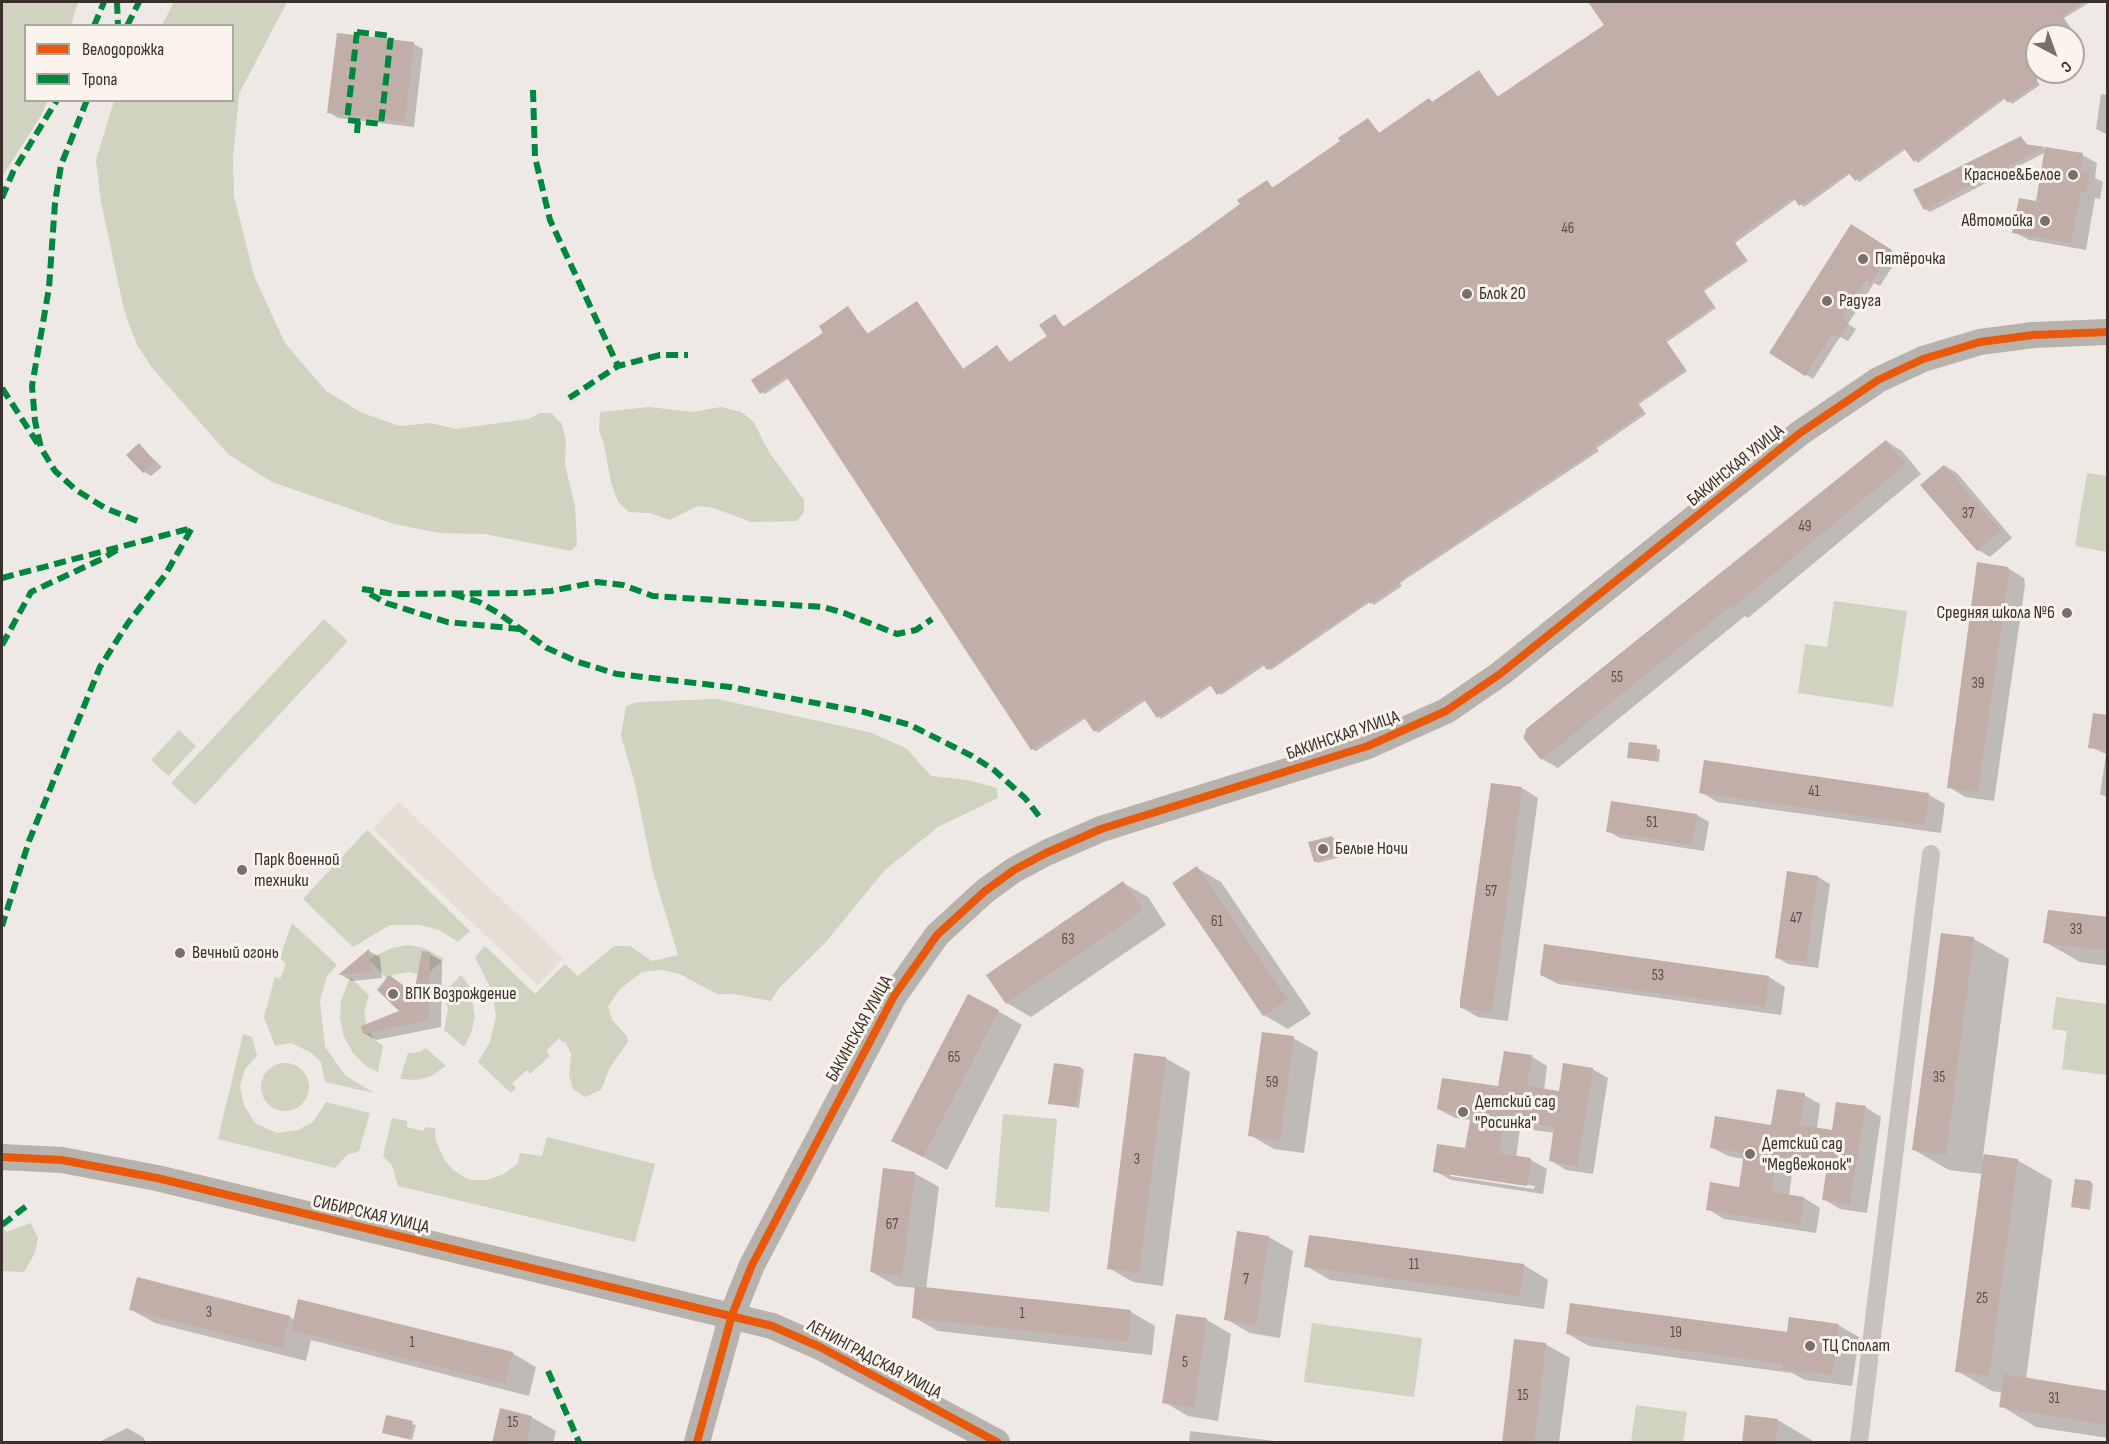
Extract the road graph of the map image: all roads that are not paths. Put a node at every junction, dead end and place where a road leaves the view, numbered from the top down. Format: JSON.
{"nodes":[{"id":1,"x":2108,"y":332,"type":"edge"},
{"id":2,"x":1931,"y":854,"type":"dead end"},
{"id":3,"x":2,"y":1156,"type":"edge"},
{"id":4,"x":732,"y":1315,"type":"junction"},
{"id":5,"x":697,"y":1443,"type":"edge"},
{"id":6,"x":997,"y":1443,"type":"edge"},
{"id":7,"x":1860,"y":1443,"type":"edge"}],
"edges":[{"from":1,"to":4,"type":"street","name":"БАКИНСКАЯ УЛИЦА"},
{"from":2,"to":7,"type":"street"},
{"from":3,"to":4,"type":"street","name":"СИБИРСКАЯ УЛИЦА"},
{"from":4,"to":5,"type":"street","name":"БАКИНСКАЯ УЛИЦА"},
{"from":4,"to":6,"type":"street","name":"ЛЕНИНГРАДСКАЯ УЛИЦА"}]}
